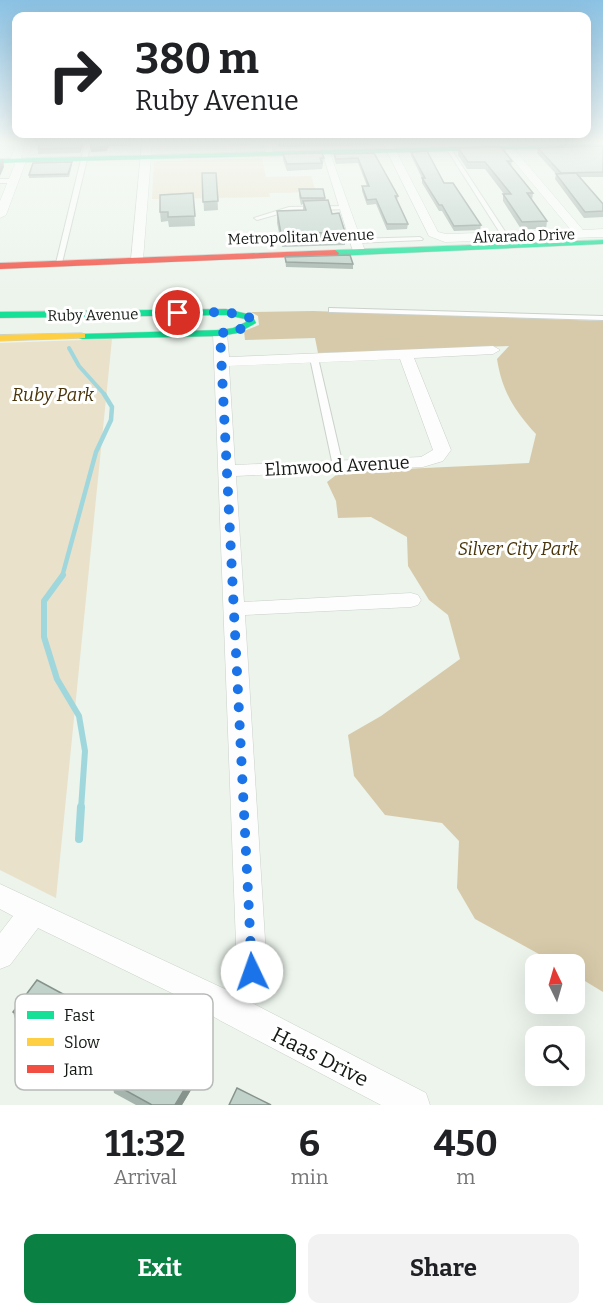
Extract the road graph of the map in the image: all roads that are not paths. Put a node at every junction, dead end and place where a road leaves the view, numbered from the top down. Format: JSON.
{"nodes":[{"id":1,"x":8,"y":195,"type":"edge"},
{"id":2,"x":76,"y":195,"type":"edge"},
{"id":3,"x":142,"y":195,"type":"edge"},
{"id":4,"x":340,"y":195,"type":"edge"},
{"id":5,"x":414,"y":195,"type":"edge"},
{"id":6,"x":478,"y":195,"type":"edge"},
{"id":7,"x":547,"y":195,"type":"edge"},
{"id":8,"x":345,"y":208,"type":"junction"},
{"id":9,"x":0,"y":215,"type":"edge"},
{"id":10,"x":257,"y":218,"type":"dead end"},
{"id":11,"x":603,"y":233,"type":"edge"},
{"id":12,"x":580,"y":234,"type":"junction"},
{"id":13,"x":505,"y":236,"type":"junction"},
{"id":14,"x":420,"y":238,"type":"dead end"},
{"id":15,"x":603,"y":242,"type":"edge"},
{"id":16,"x":358,"y":246,"type":"junction"},
{"id":17,"x":137,"y":260,"type":"junction"},
{"id":18,"x":59,"y":263,"type":"junction"},
{"id":19,"x":0,"y":266,"type":"edge"},
{"id":20,"x":332,"y":310,"type":"dead end"},
{"id":21,"x":0,"y":315,"type":"edge"},
{"id":22,"x":603,"y":318,"type":"edge"},
{"id":23,"x":220,"y":333,"type":"junction"},
{"id":24,"x":0,"y":338,"type":"edge"},
{"id":25,"x":493,"y":351,"type":"dead end"},
{"id":26,"x":405,"y":353,"type":"junction"},
{"id":27,"x":314,"y":358,"type":"junction"},
{"id":28,"x":223,"y":362,"type":"junction"},
{"id":29,"x":338,"y":466,"type":"junction"},
{"id":30,"x":228,"y":471,"type":"junction"},
{"id":31,"x":411,"y":600,"type":"dead end"},
{"id":32,"x":234,"y":609,"type":"junction"},
{"id":33,"x":0,"y":896,"type":"edge"},
{"id":34,"x":33,"y":912,"type":"junction"},
{"id":35,"x":0,"y":956,"type":"edge"},
{"id":36,"x":203,"y":994,"type":"edge"},
{"id":37,"x":213,"y":1000,"type":"edge"},
{"id":38,"x":232,"y":1011,"type":"junction"},
{"id":39,"x":414,"y":1105,"type":"edge"}],
"edges":[{"from":1,"to":9,"type":"street"},
{"from":2,"to":18,"type":"lane"},
{"from":3,"to":17,"type":"street"},
{"from":4,"to":8,"type":"street"},
{"from":5,"to":13,"type":"street","name":"Alvarado Drive"},
{"from":6,"to":13,"type":"lane"},
{"from":7,"to":12,"type":"street"},
{"from":8,"to":10,"type":"lane"},
{"from":8,"to":16,"type":"street"},
{"from":11,"to":12,"type":"street","name":"Alvarado Drive"},
{"from":12,"to":13,"type":"street","name":"Alvarado Drive"},
{"from":14,"to":16,"type":"lane"},
{"from":15,"to":16,"type":"street","name":"Metropolitan Avenue"},
{"from":16,"to":17,"type":"street","name":"Metropolitan Avenue"},
{"from":17,"to":18,"type":"street","name":"Metropolitan Avenue"},
{"from":18,"to":19,"type":"street","name":"Metropolitan Avenue"},
{"from":20,"to":22,"type":"lane"},
{"from":21,"to":23,"type":"street","name":"Ruby Avenue"},
{"from":23,"to":24,"type":"street","name":"Ruby Avenue"},
{"from":23,"to":28,"type":"street"},
{"from":25,"to":26,"type":"street"},
{"from":26,"to":27,"type":"street"},
{"from":26,"to":29,"type":"street","name":"Elmwood Avenue"},
{"from":27,"to":28,"type":"street"},
{"from":27,"to":29,"type":"lane"},
{"from":28,"to":30,"type":"street"},
{"from":29,"to":30,"type":"street","name":"Elmwood Avenue"},
{"from":30,"to":32,"type":"street"},
{"from":31,"to":32,"type":"street"},
{"from":32,"to":38,"type":"street"},
{"from":33,"to":34,"type":"street","name":"Haas Drive"},
{"from":34,"to":35,"type":"street"},
{"from":34,"to":36,"type":"street","name":"Haas Drive"},
{"from":37,"to":38,"type":"street","name":"Haas Drive"},
{"from":38,"to":39,"type":"street","name":"Haas Drive"}]}
